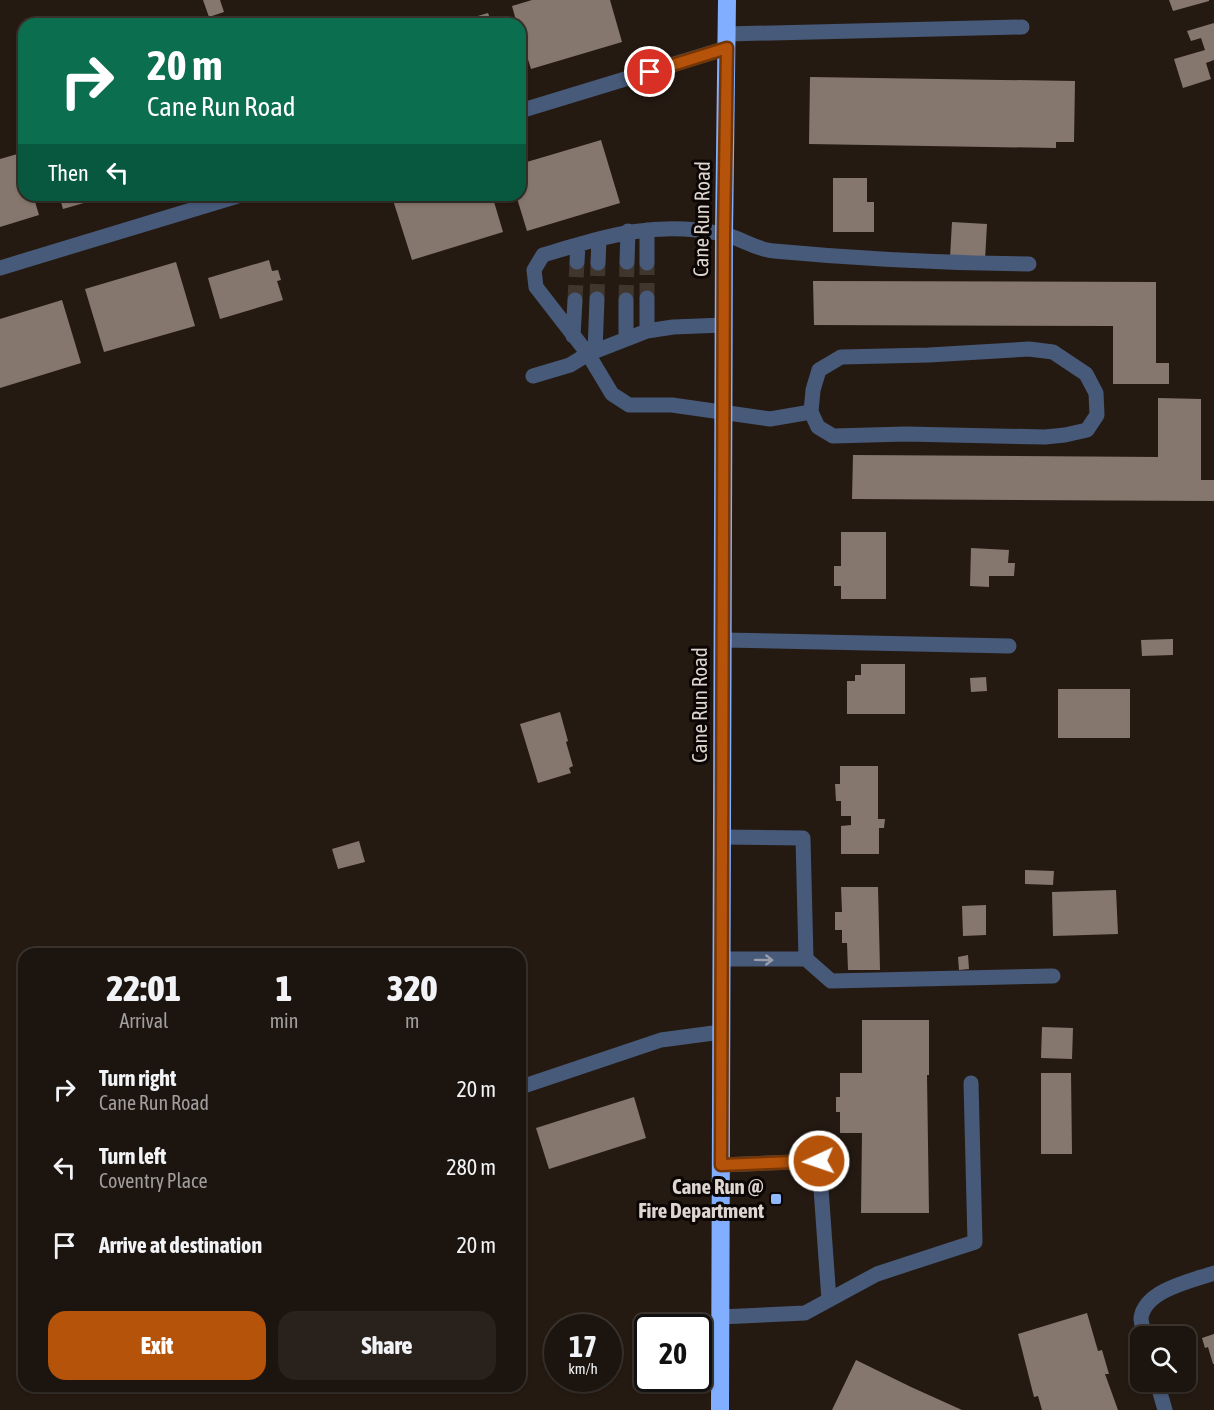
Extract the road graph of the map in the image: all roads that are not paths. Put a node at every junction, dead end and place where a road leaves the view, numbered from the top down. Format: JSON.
{"nodes":[{"id":1,"x":727,"y":0,"type":"edge"},
{"id":2,"x":1022,"y":27,"type":"dead end"},
{"id":3,"x":727,"y":41,"type":"junction"},
{"id":4,"x":526,"y":109,"type":"edge"},
{"id":5,"x":221,"y":201,"type":"edge"},
{"id":6,"x":647,"y":230,"type":"junction"},
{"id":7,"x":627,"y":231,"type":"junction"},
{"id":8,"x":724,"y":234,"type":"junction"},
{"id":9,"x":599,"y":239,"type":"junction"},
{"id":10,"x":578,"y":245,"type":"junction"},
{"id":11,"x":627,"y":261,"type":"tunnel mouth"},
{"id":12,"x":578,"y":262,"type":"tunnel mouth"},
{"id":13,"x":598,"y":263,"type":"tunnel mouth"},
{"id":14,"x":647,"y":263,"type":"tunnel mouth"},
{"id":15,"x":1029,"y":264,"type":"dead end"},
{"id":16,"x":0,"y":268,"type":"edge"},
{"id":17,"x":647,"y":298,"type":"tunnel mouth"},
{"id":18,"x":597,"y":299,"type":"tunnel mouth"},
{"id":19,"x":575,"y":300,"type":"tunnel mouth"},
{"id":20,"x":626,"y":300,"type":"tunnel mouth"},
{"id":21,"x":724,"y":325,"type":"junction"},
{"id":22,"x":647,"y":331,"type":"junction"},
{"id":23,"x":573,"y":336,"type":"junction"},
{"id":24,"x":626,"y":339,"type":"junction"},
{"id":25,"x":591,"y":353,"type":"junction"},
{"id":26,"x":532,"y":376,"type":"dead end"},
{"id":27,"x":811,"y":412,"type":"junction"},
{"id":28,"x":724,"y":414,"type":"junction"},
{"id":29,"x":723,"y":640,"type":"junction"},
{"id":30,"x":1009,"y":646,"type":"dead end"},
{"id":31,"x":722,"y":837,"type":"junction"},
{"id":32,"x":722,"y":959,"type":"junction"},
{"id":33,"x":806,"y":959,"type":"junction"},
{"id":34,"x":1053,"y":976,"type":"dead end"},
{"id":35,"x":721,"y":1032,"type":"junction"},
{"id":36,"x":971,"y":1083,"type":"dead end"},
{"id":37,"x":526,"y":1085,"type":"edge"},
{"id":38,"x":721,"y":1165,"type":"junction"},
{"id":39,"x":1214,"y":1273,"type":"edge"},
{"id":40,"x":829,"y":1300,"type":"junction"},
{"id":41,"x":720,"y":1317,"type":"junction"},
{"id":42,"x":1142,"y":1326,"type":"edge"},
{"id":43,"x":1160,"y":1392,"type":"edge"},
{"id":44,"x":720,"y":1410,"type":"edge"},
{"id":45,"x":1165,"y":1410,"type":"edge"}],
"edges":[{"from":1,"to":3,"type":"highway","name":"Cane Run Road"},
{"from":2,"to":3,"type":"street"},
{"from":3,"to":4,"type":"street"},
{"from":3,"to":8,"type":"highway","name":"Cane Run Road"},
{"from":5,"to":16,"type":"street"},
{"from":6,"to":7,"type":"street"},
{"from":6,"to":8,"type":"street"},
{"from":6,"to":14,"type":"street"},
{"from":7,"to":9,"type":"street"},
{"from":7,"to":11,"type":"street"},
{"from":8,"to":15,"type":"street"},
{"from":8,"to":21,"type":"highway","name":"Cane Run Road"},
{"from":9,"to":10,"type":"street"},
{"from":9,"to":13,"type":"street"},
{"from":10,"to":12,"type":"street"},
{"from":10,"to":23,"type":"street"},
{"from":17,"to":22,"type":"street"},
{"from":18,"to":25,"type":"street"},
{"from":19,"to":23,"type":"street"},
{"from":20,"to":24,"type":"street"},
{"from":21,"to":22,"type":"street"},
{"from":21,"to":28,"type":"highway","name":"Cane Run Road"},
{"from":22,"to":24,"type":"street"},
{"from":23,"to":25,"type":"street"},
{"from":24,"to":25,"type":"street"},
{"from":25,"to":26,"type":"street"},
{"from":25,"to":28,"type":"street"},
{"from":27,"to":27,"type":"street"},
{"from":27,"to":28,"type":"street"},
{"from":28,"to":29,"type":"highway","name":"Cane Run Road"},
{"from":29,"to":30,"type":"street"},
{"from":29,"to":31,"type":"highway","name":"Cane Run Road"},
{"from":31,"to":32,"type":"highway","name":"Cane Run Road"},
{"from":31,"to":33,"type":"street"},
{"from":32,"to":33,"type":"street","one_way":true},
{"from":32,"to":35,"type":"highway","name":"Cane Run Road"},
{"from":33,"to":34,"type":"street"},
{"from":35,"to":37,"type":"street"},
{"from":35,"to":38,"type":"highway","name":"Cane Run Road"},
{"from":36,"to":40,"type":"street"},
{"from":38,"to":40,"type":"street"},
{"from":38,"to":41,"type":"highway","name":"Cane Run Road"},
{"from":39,"to":42,"type":"street"},
{"from":40,"to":41,"type":"street"},
{"from":41,"to":44,"type":"highway","name":"Cane Run Road"},
{"from":43,"to":45,"type":"street"}]}
